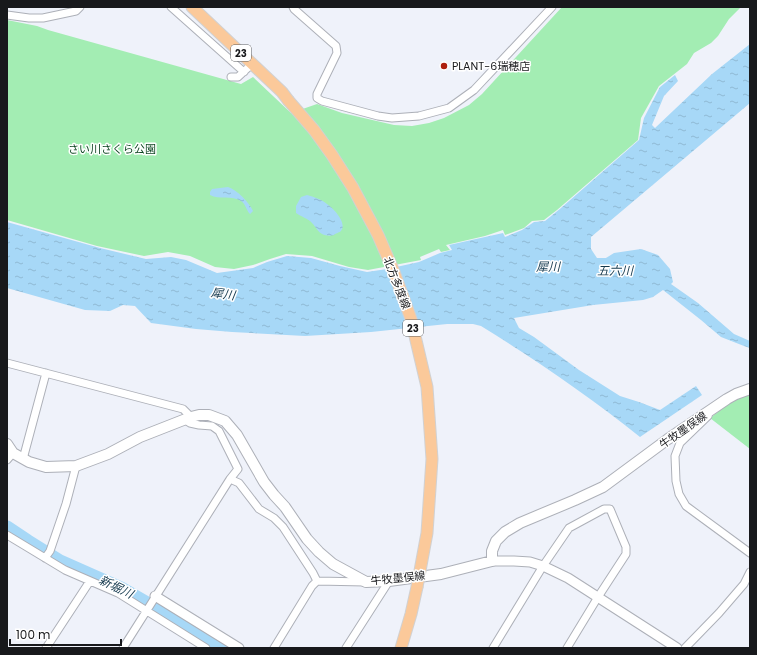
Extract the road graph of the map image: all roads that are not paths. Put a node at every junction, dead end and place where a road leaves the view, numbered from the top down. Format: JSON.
{"nodes":[{"id":1,"x":80,"y":7,"type":"edge"},
{"id":2,"x":171,"y":7,"type":"edge"},
{"id":3,"x":193,"y":7,"type":"edge"},
{"id":4,"x":293,"y":7,"type":"edge"},
{"id":5,"x":552,"y":7,"type":"edge"},
{"id":6,"x":7,"y":15,"type":"edge"},
{"id":7,"x":252,"y":64,"type":"junction"},
{"id":8,"x":244,"y":72,"type":"junction"},
{"id":9,"x":231,"y":77,"type":"dead end"},
{"id":10,"x":7,"y":363,"type":"edge"},
{"id":11,"x":46,"y":373,"type":"junction"},
{"id":12,"x":750,"y":389,"type":"edge"},
{"id":13,"x":727,"y":399,"type":"junction"},
{"id":14,"x":187,"y":418,"type":"junction"},
{"id":15,"x":9,"y":452,"type":"edge"},
{"id":16,"x":23,"y":459,"type":"junction"},
{"id":17,"x":76,"y":466,"type":"junction"},
{"id":18,"x":230,"y":479,"type":"junction"},
{"id":19,"x":7,"y":535,"type":"edge"},
{"id":20,"x":750,"y":553,"type":"edge"},
{"id":21,"x":47,"y":555,"type":"junction"},
{"id":22,"x":492,"y":562,"type":"junction"},
{"id":23,"x":543,"y":566,"type":"junction"},
{"id":24,"x":750,"y":572,"type":"edge"},
{"id":25,"x":90,"y":581,"type":"junction"},
{"id":26,"x":317,"y":581,"type":"junction"},
{"id":27,"x":389,"y":581,"type":"junction"},
{"id":28,"x":366,"y":582,"type":"junction"},
{"id":29,"x":598,"y":597,"type":"junction"},
{"id":30,"x":150,"y":604,"type":"junction"},
{"id":31,"x":46,"y":648,"type":"edge"},
{"id":32,"x":123,"y":648,"type":"edge"},
{"id":33,"x":206,"y":648,"type":"edge"},
{"id":34,"x":239,"y":648,"type":"edge"},
{"id":35,"x":274,"y":648,"type":"edge"},
{"id":36,"x":346,"y":648,"type":"edge"},
{"id":37,"x":401,"y":648,"type":"edge"},
{"id":38,"x":493,"y":648,"type":"edge"},
{"id":39,"x":567,"y":648,"type":"edge"},
{"id":40,"x":677,"y":648,"type":"edge"},
{"id":41,"x":685,"y":648,"type":"edge"}],
"edges":[{"from":1,"to":6,"type":"street"},
{"from":2,"to":8,"type":"street"},
{"from":3,"to":7,"type":"main road","name":"北方多度線","number":"23"},
{"from":4,"to":5,"type":"street"},
{"from":7,"to":8,"type":"street"},
{"from":7,"to":37,"type":"main road","name":"北方多度線","number":"23","bridge":true},
{"from":8,"to":9,"type":"street"},
{"from":10,"to":11,"type":"street"},
{"from":11,"to":14,"type":"street"},
{"from":11,"to":16,"type":"street"},
{"from":12,"to":13,"type":"main road","name":"牛牧墨俣線"},
{"from":13,"to":20,"type":"street"},
{"from":13,"to":22,"type":"main road","name":"牛牧墨俣線"},
{"from":14,"to":17,"type":"main road","name":"牛牧墨俣線"},
{"from":14,"to":18,"type":"street"},
{"from":14,"to":28,"type":"main road","name":"牛牧墨俣線"},
{"from":15,"to":16,"type":"main road","name":"牛牧墨俣線"},
{"from":16,"to":17,"type":"main road","name":"牛牧墨俣線"},
{"from":17,"to":21,"type":"street"},
{"from":18,"to":26,"type":"street"},
{"from":18,"to":30,"type":"street"},
{"from":19,"to":21,"type":"street"},
{"from":21,"to":25,"type":"street"},
{"from":22,"to":23,"type":"street"},
{"from":22,"to":27,"type":"main road","name":"牛牧墨俣線"},
{"from":23,"to":29,"type":"street"},
{"from":23,"to":29,"type":"street"},
{"from":23,"to":38,"type":"street"},
{"from":24,"to":41,"type":"street"},
{"from":25,"to":30,"type":"street"},
{"from":25,"to":31,"type":"street"},
{"from":26,"to":28,"type":"street"},
{"from":26,"to":35,"type":"street"},
{"from":27,"to":28,"type":"main road","name":"牛牧墨俣線"},
{"from":27,"to":36,"type":"street"},
{"from":29,"to":39,"type":"street"},
{"from":29,"to":40,"type":"street"},
{"from":30,"to":32,"type":"street"},
{"from":30,"to":33,"type":"street"},
{"from":30,"to":34,"type":"street"}]}
